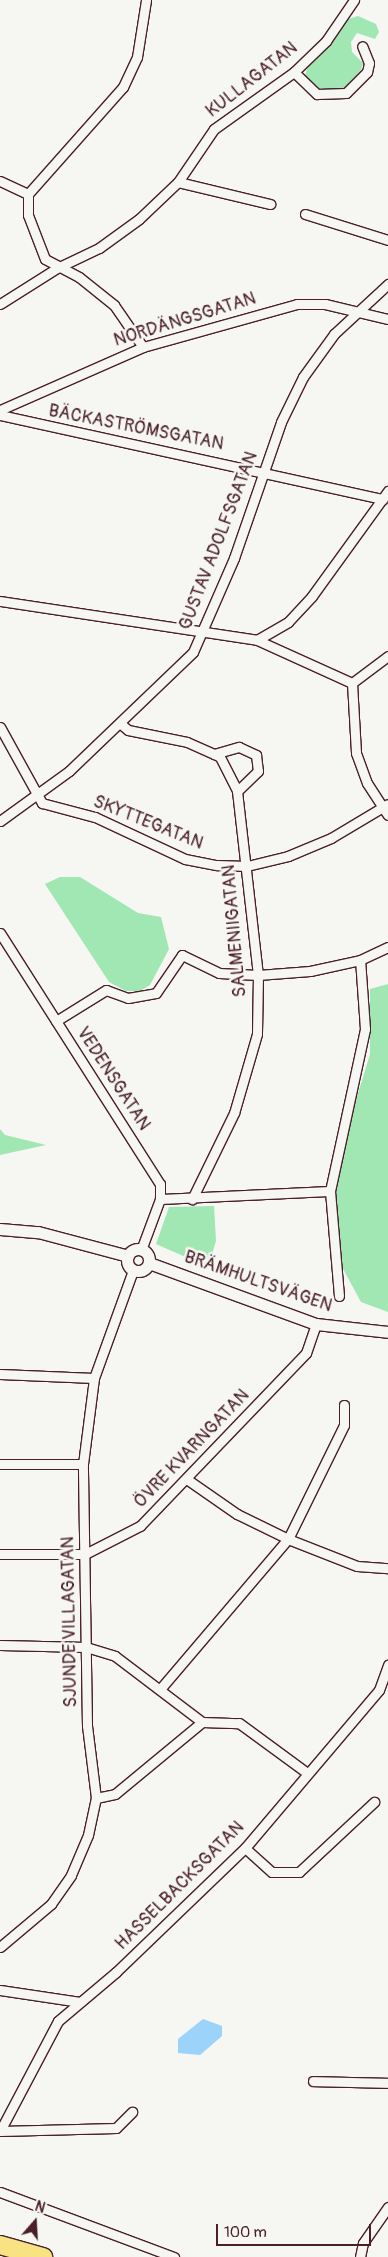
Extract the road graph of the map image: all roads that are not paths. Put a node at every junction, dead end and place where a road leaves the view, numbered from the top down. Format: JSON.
{"nodes":[{"id":1,"x":146,"y":0,"type":"edge"},
{"id":2,"x":354,"y":0,"type":"edge"},
{"id":3,"x":362,"y":46,"type":"dead end"},
{"id":4,"x":294,"y":72,"type":"junction"},
{"id":5,"x":0,"y":180,"type":"edge"},
{"id":6,"x":178,"y":182,"type":"junction"},
{"id":7,"x":28,"y":194,"type":"junction"},
{"id":8,"x":270,"y":204,"type":"dead end"},
{"id":9,"x":305,"y":214,"type":"dead end"},
{"id":10,"x":388,"y":240,"type":"edge"},
{"id":11,"x":57,"y":268,"type":"junction"},
{"id":12,"x":388,"y":284,"type":"edge"},
{"id":13,"x":0,"y":304,"type":"edge"},
{"id":14,"x":358,"y":313,"type":"junction"},
{"id":15,"x":388,"y":319,"type":"edge"},
{"id":16,"x":143,"y":347,"type":"junction"},
{"id":17,"x":0,"y":410,"type":"edge"},
{"id":18,"x":0,"y":415,"type":"edge"},
{"id":19,"x":267,"y":471,"type":"junction"},
{"id":20,"x":386,"y":495,"type":"edge"},
{"id":21,"x":0,"y":601,"type":"edge"},
{"id":22,"x":203,"y":632,"type":"junction"},
{"id":23,"x":257,"y":640,"type":"junction"},
{"id":24,"x":388,"y":656,"type":"edge"},
{"id":25,"x":352,"y":683,"type":"junction"},
{"id":26,"x":121,"y":724,"type":"junction"},
{"id":27,"x":0,"y":727,"type":"edge"},
{"id":28,"x":214,"y":754,"type":"junction"},
{"id":29,"x":237,"y":791,"type":"junction"},
{"id":30,"x":36,"y":796,"type":"junction"},
{"id":31,"x":385,"y":806,"type":"edge"},
{"id":32,"x":388,"y":815,"type":"edge"},
{"id":33,"x":0,"y":821,"type":"edge"},
{"id":34,"x":247,"y":866,"type":"junction"},
{"id":35,"x":0,"y":933,"type":"edge"},
{"id":36,"x":388,"y":946,"type":"edge"},
{"id":37,"x":360,"y":960,"type":"junction"},
{"id":38,"x":258,"y":974,"type":"junction"},
{"id":39,"x":56,"y":1021,"type":"junction"},
{"id":40,"x":330,"y":1191,"type":"junction"},
{"id":41,"x":160,"y":1199,"type":"junction"},
{"id":42,"x":192,"y":1199,"type":"junction"},
{"id":43,"x":0,"y":1229,"type":"edge"},
{"id":44,"x":141,"y":1250,"type":"junction"},
{"id":45,"x":128,"y":1256,"type":"junction"},
{"id":46,"x":148,"y":1262,"type":"junction"},
{"id":47,"x":133,"y":1270,"type":"junction"},
{"id":48,"x":339,"y":1296,"type":"dead end"},
{"id":49,"x":316,"y":1324,"type":"junction"},
{"id":50,"x":388,"y":1332,"type":"edge"},
{"id":51,"x":0,"y":1374,"type":"edge"},
{"id":52,"x":94,"y":1378,"type":"junction"},
{"id":53,"x":344,"y":1405,"type":"dead end"},
{"id":54,"x":0,"y":1464,"type":"edge"},
{"id":55,"x":83,"y":1464,"type":"junction"},
{"id":56,"x":188,"y":1480,"type":"junction"},
{"id":57,"x":288,"y":1539,"type":"junction"},
{"id":58,"x":0,"y":1554,"type":"edge"},
{"id":59,"x":85,"y":1554,"type":"junction"},
{"id":60,"x":388,"y":1568,"type":"edge"},
{"id":61,"x":0,"y":1645,"type":"edge"},
{"id":62,"x":86,"y":1647,"type":"junction"},
{"id":63,"x":388,"y":1665,"type":"edge"},
{"id":64,"x":161,"y":1688,"type":"junction"},
{"id":65,"x":202,"y":1722,"type":"junction"},
{"id":66,"x":306,"y":1772,"type":"junction"},
{"id":67,"x":96,"y":1798,"type":"junction"},
{"id":68,"x":374,"y":1802,"type":"dead end"},
{"id":69,"x":246,"y":1848,"type":"junction"},
{"id":70,"x":0,"y":1947,"type":"edge"},
{"id":71,"x":0,"y":1990,"type":"edge"},
{"id":72,"x":80,"y":2002,"type":"junction"},
{"id":73,"x":313,"y":2081,"type":"dead end"},
{"id":74,"x":388,"y":2083,"type":"edge"},
{"id":75,"x":132,"y":2112,"type":"dead end"},
{"id":76,"x":0,"y":2131,"type":"edge"},
{"id":77,"x":0,"y":2192,"type":"edge"},
{"id":78,"x":388,"y":2208,"type":"edge"},
{"id":79,"x":0,"y":2245,"type":"edge"},
{"id":80,"x":43,"y":2257,"type":"edge"},
{"id":81,"x":174,"y":2257,"type":"edge"},
{"id":82,"x":360,"y":2257,"type":"edge"}],
"edges":[{"from":1,"to":7,"type":"street"},
{"from":2,"to":4,"type":"street","name":"KULLAGATAN"},
{"from":3,"to":4,"type":"street"},
{"from":4,"to":6,"type":"street","name":"KULLAGATAN"},
{"from":5,"to":7,"type":"street"},
{"from":6,"to":8,"type":"street"},
{"from":6,"to":11,"type":"street","name":"KULLAGATAN"},
{"from":7,"to":11,"type":"street"},
{"from":9,"to":10,"type":"street"},
{"from":11,"to":13,"type":"street","name":"KULLAGATAN"},
{"from":11,"to":16,"type":"street"},
{"from":12,"to":14,"type":"street","name":"GUSTAV ADOLFSGATAN"},
{"from":14,"to":15,"type":"street","name":"NORDÄNGSGATAN"},
{"from":14,"to":16,"type":"street","name":"NORDÄNGSGATAN"},
{"from":14,"to":19,"type":"street","name":"GUSTAV ADOLFSGATAN"},
{"from":16,"to":17,"type":"street","name":"NORDÄNGSGATAN"},
{"from":18,"to":19,"type":"street","name":"BÄCKASTRÖMSGATAN"},
{"from":19,"to":20,"type":"street","name":"BÄCKASTRÖMSGATAN"},
{"from":19,"to":22,"type":"street","name":"GUSTAV ADOLFSGATAN"},
{"from":20,"to":23,"type":"street"},
{"from":21,"to":22,"type":"street"},
{"from":22,"to":23,"type":"street"},
{"from":22,"to":26,"type":"street","name":"GUSTAV ADOLFSGATAN"},
{"from":23,"to":25,"type":"street"},
{"from":24,"to":25,"type":"street"},
{"from":25,"to":31,"type":"street"},
{"from":26,"to":28,"type":"street","name":"SALMENIIGATAN"},
{"from":26,"to":30,"type":"street","name":"GUSTAV ADOLFSGATAN"},
{"from":27,"to":30,"type":"street"},
{"from":28,"to":29,"type":"street","name":"SALMENIIGATAN"},
{"from":28,"to":29,"type":"street"},
{"from":29,"to":34,"type":"street","name":"SALMENIIGATAN"},
{"from":30,"to":33,"type":"street","name":"GUSTAV ADOLFSGATAN"},
{"from":30,"to":34,"type":"street","name":"SKYTTEGATAN"},
{"from":31,"to":32,"type":"street"},
{"from":31,"to":34,"type":"street","name":"SKYTTEGATAN"},
{"from":34,"to":38,"type":"street","name":"SALMENIIGATAN"},
{"from":35,"to":39,"type":"street","name":"VEDENSGATAN"},
{"from":36,"to":37,"type":"street"},
{"from":37,"to":38,"type":"street"},
{"from":37,"to":40,"type":"street"},
{"from":38,"to":39,"type":"street"},
{"from":38,"to":42,"type":"street","name":"SALMENIIGATAN"},
{"from":39,"to":41,"type":"street","name":"VEDENSGATAN"},
{"from":40,"to":42,"type":"street"},
{"from":40,"to":48,"type":"street"},
{"from":41,"to":42,"type":"street"},
{"from":41,"to":44,"type":"street"},
{"from":43,"to":45,"type":"street"},
{"from":44,"to":45,"type":"street"},
{"from":44,"to":46,"type":"street"},
{"from":45,"to":47,"type":"street"},
{"from":46,"to":47,"type":"street"},
{"from":46,"to":49,"type":"street","name":"BRÄMHULTSVÄGEN"},
{"from":47,"to":52,"type":"street","name":"SJUNDE VILLAGATAN"},
{"from":49,"to":50,"type":"street","name":"BRÄMHULTSVÄGEN"},
{"from":49,"to":56,"type":"street","name":"ÖVRE KVARNGATAN"},
{"from":51,"to":52,"type":"street"},
{"from":52,"to":55,"type":"street","name":"SJUNDE VILLAGATAN"},
{"from":53,"to":57,"type":"street"},
{"from":54,"to":55,"type":"street"},
{"from":55,"to":59,"type":"street","name":"SJUNDE VILLAGATAN"},
{"from":56,"to":57,"type":"street"},
{"from":56,"to":59,"type":"street","name":"ÖVRE KVARNGATAN"},
{"from":57,"to":60,"type":"street"},
{"from":57,"to":64,"type":"street"},
{"from":58,"to":59,"type":"street","name":"ÖVRE KVARNGATAN"},
{"from":59,"to":62,"type":"street","name":"SJUNDE VILLAGATAN"},
{"from":61,"to":62,"type":"street"},
{"from":62,"to":64,"type":"street"},
{"from":62,"to":67,"type":"street","name":"SJUNDE VILLAGATAN"},
{"from":63,"to":66,"type":"street","name":"HASSELBACKSGATAN"},
{"from":64,"to":65,"type":"street"},
{"from":65,"to":66,"type":"street"},
{"from":65,"to":67,"type":"street"},
{"from":66,"to":69,"type":"street","name":"HASSELBACKSGATAN"},
{"from":67,"to":70,"type":"street","name":"SJUNDE VILLAGATAN"},
{"from":68,"to":69,"type":"street"},
{"from":69,"to":72,"type":"street","name":"HASSELBACKSGATAN"},
{"from":71,"to":72,"type":"street"},
{"from":72,"to":76,"type":"street","name":"HASSELBACKSGATAN"},
{"from":73,"to":74,"type":"street"},
{"from":75,"to":76,"type":"street"},
{"from":77,"to":81,"type":"street"},
{"from":78,"to":82,"type":"street"},
{"from":79,"to":80,"type":"highway"}]}
